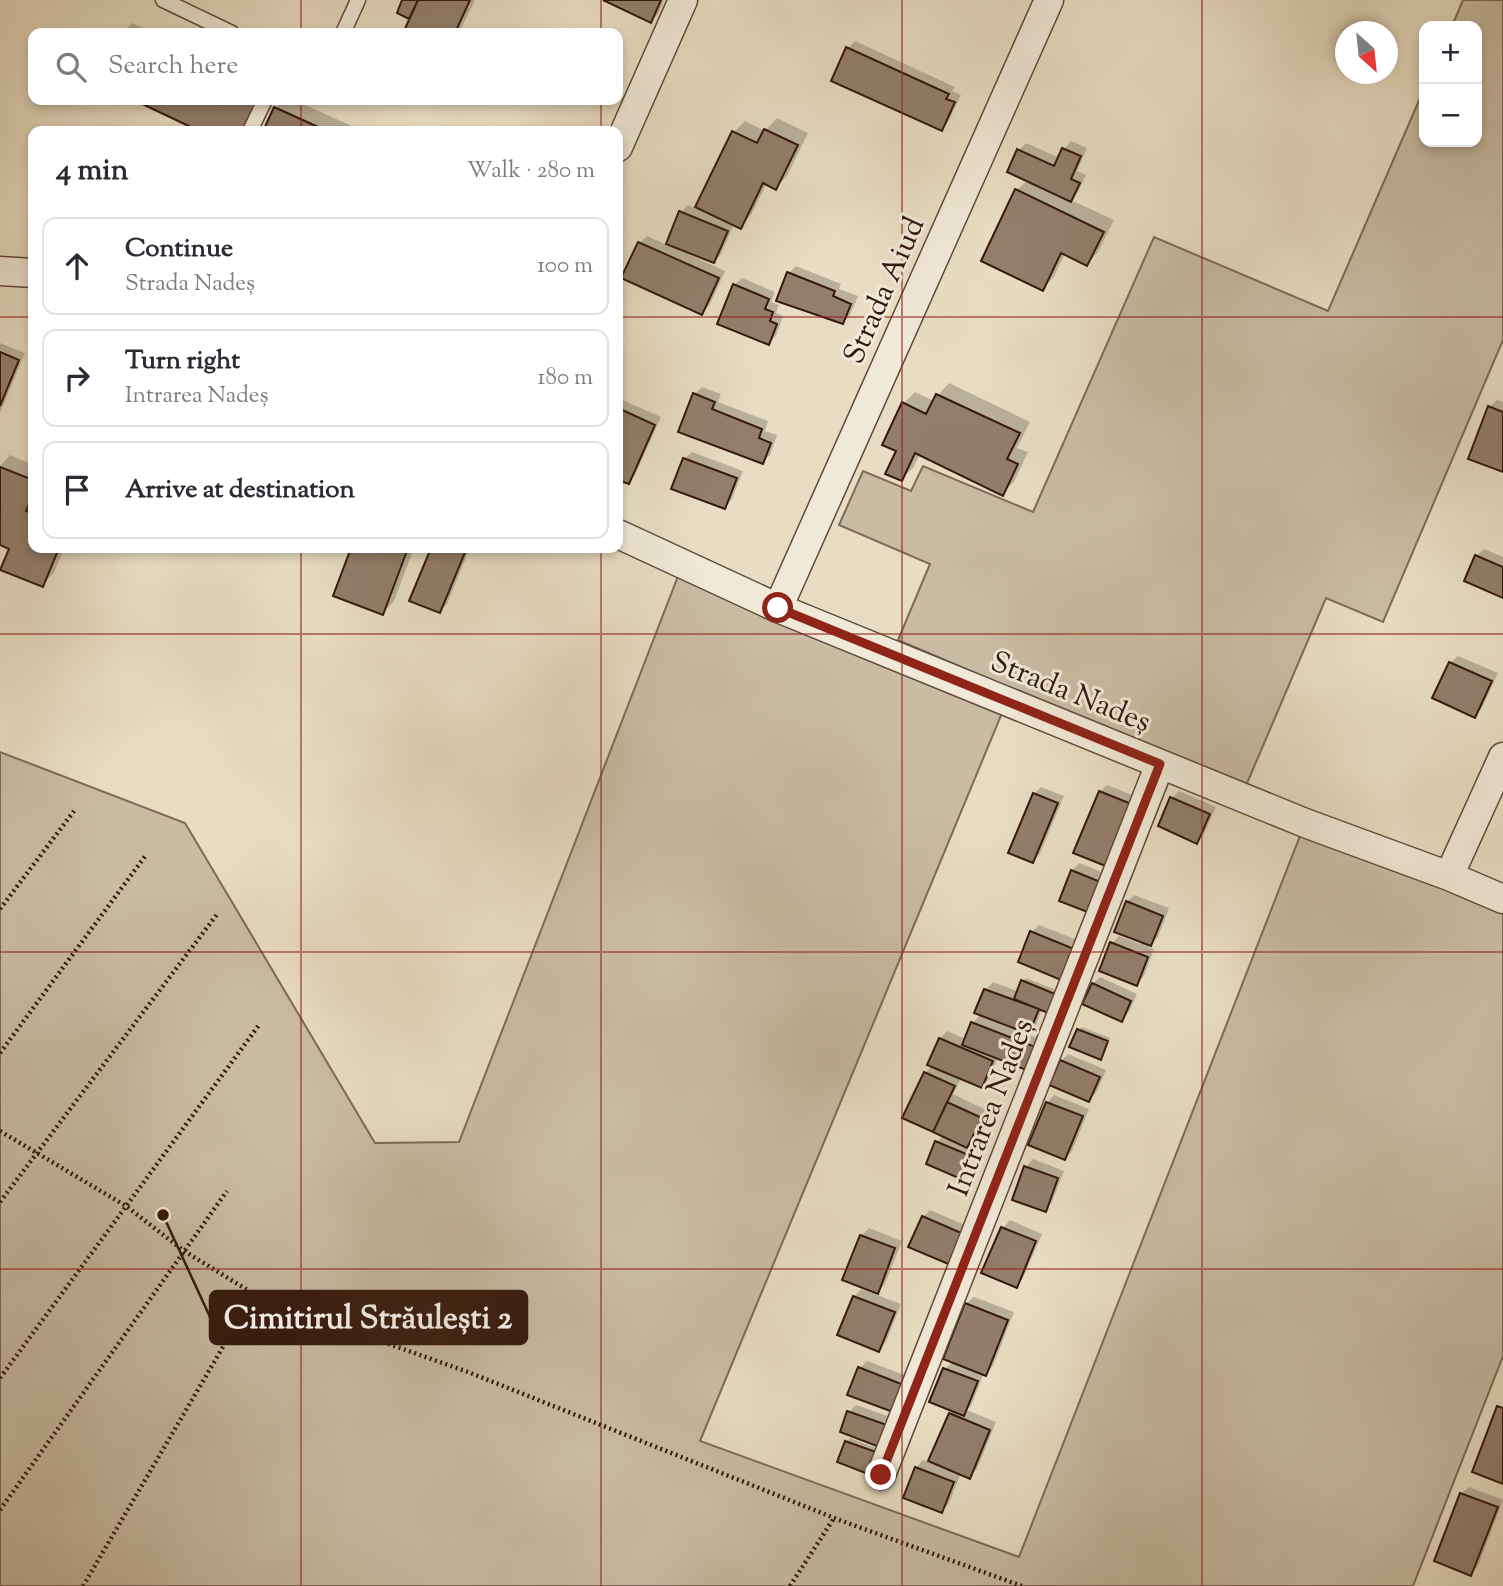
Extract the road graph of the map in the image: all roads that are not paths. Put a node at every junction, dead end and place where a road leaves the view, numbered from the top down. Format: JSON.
{"nodes":[{"id":1,"x":163,"y":0,"type":"edge"},
{"id":2,"x":358,"y":0,"type":"edge"},
{"id":3,"x":683,"y":0,"type":"edge"},
{"id":4,"x":1049,"y":0,"type":"edge"},
{"id":5,"x":222,"y":28,"type":"edge"},
{"id":6,"x":345,"y":28,"type":"edge"},
{"id":7,"x":263,"y":105,"type":"edge"},
{"id":8,"x":252,"y":126,"type":"edge"},
{"id":9,"x":623,"y":136,"type":"edge"},
{"id":10,"x":0,"y":271,"type":"edge"},
{"id":11,"x":28,"y":273,"type":"edge"},
{"id":12,"x":623,"y":536,"type":"edge"},
{"id":13,"x":778,"y":608,"type":"junction"},
{"id":14,"x":1503,"y":757,"type":"edge"},
{"id":15,"x":1160,"y":764,"type":"junction"},
{"id":16,"x":1449,"y":876,"type":"junction"},
{"id":17,"x":1503,"y":899,"type":"edge"},
{"id":18,"x":881,"y":1475,"type":"dead end"}],
"edges":[{"from":1,"to":5,"type":"lane"},
{"from":2,"to":6,"type":"lane"},
{"from":3,"to":9,"type":"street"},
{"from":4,"to":13,"type":"street","name":"Strada Aiud"},
{"from":7,"to":8,"type":"lane"},
{"from":10,"to":11,"type":"street"},
{"from":12,"to":13,"type":"street","name":"Strada Nadeș"},
{"from":13,"to":15,"type":"street","name":"Strada Nadeș"},
{"from":14,"to":16,"type":"street"},
{"from":15,"to":16,"type":"street","name":"Strada Nadeș"},
{"from":15,"to":18,"type":"street","name":"Intrarea Nadeș"},
{"from":16,"to":17,"type":"street","name":"Strada Nadeș"}]}
